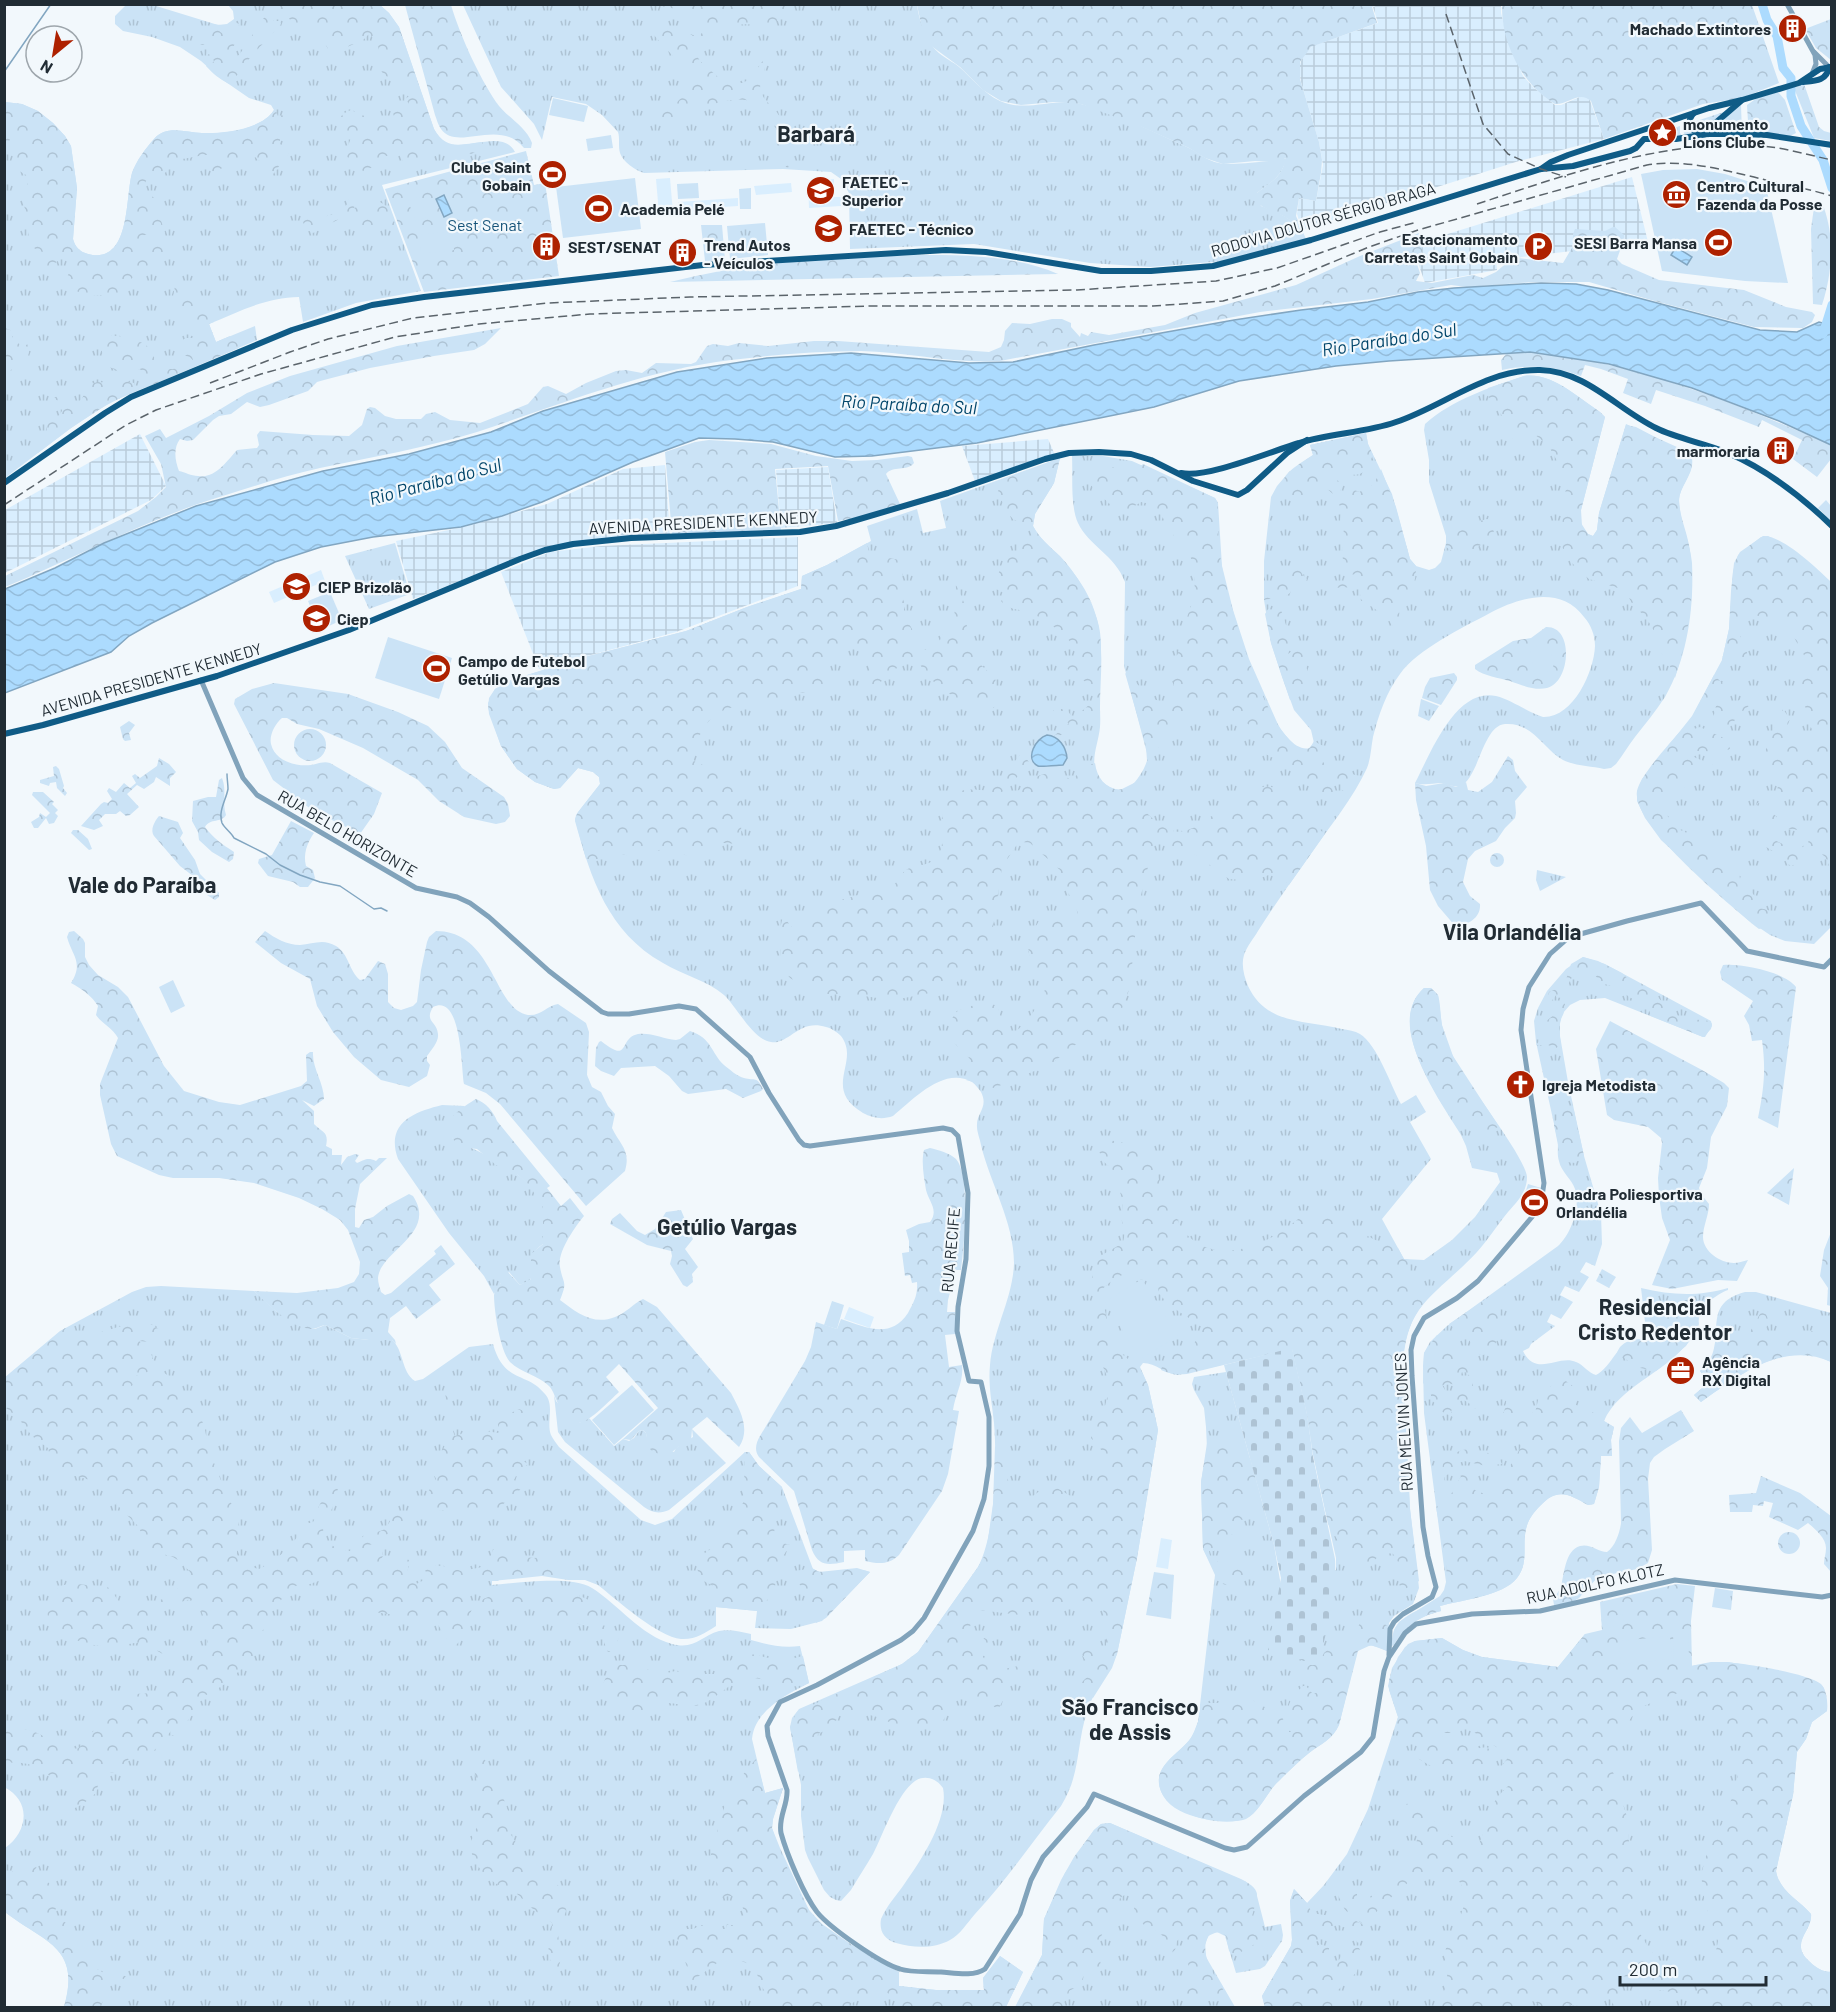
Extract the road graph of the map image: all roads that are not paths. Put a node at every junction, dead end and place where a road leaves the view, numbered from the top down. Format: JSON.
{"nodes":[{"id":1,"x":1787,"y":4,"type":"edge"},
{"id":2,"x":1813,"y":51,"type":"junction"},
{"id":3,"x":1829,"y":66,"type":"edge"},
{"id":4,"x":1812,"y":74,"type":"junction"},
{"id":5,"x":1798,"y":83,"type":"junction"},
{"id":6,"x":1742,"y":100,"type":"junction"},
{"id":7,"x":1709,"y":108,"type":"junction"},
{"id":8,"x":1695,"y":112,"type":"junction"},
{"id":9,"x":1716,"y":122,"type":"junction"},
{"id":10,"x":1706,"y":134,"type":"junction"},
{"id":11,"x":1832,"y":145,"type":"edge"},
{"id":12,"x":1541,"y":169,"type":"junction"},
{"id":13,"x":1306,"y":440,"type":"junction"},
{"id":14,"x":1268,"y":452,"type":"junction"},
{"id":15,"x":1275,"y":464,"type":"junction"},
{"id":16,"x":1169,"y":469,"type":"junction"},
{"id":17,"x":4,"y":483,"type":"edge"},
{"id":18,"x":1832,"y":526,"type":"edge"},
{"id":19,"x":201,"y":681,"type":"junction"},
{"id":20,"x":4,"y":734,"type":"edge"},
{"id":21,"x":1832,"y":959,"type":"edge"},
{"id":22,"x":946,"y":1128,"type":"joint"},
{"id":23,"x":1832,"y":1595,"type":"edge"},
{"id":24,"x":1392,"y":1646,"type":"junction"},
{"id":25,"x":1373,"y":1737,"type":"joint"}],
"edges":[{"from":1,"to":2,"type":"street"},
{"from":2,"to":3,"type":"street"},
{"from":2,"to":4,"type":"street"},
{"from":3,"to":4,"type":"main road","name":"RODOVIA DOUTOR SÉRGIO BRAGA"},
{"from":3,"to":5,"type":"main road"},
{"from":4,"to":5,"type":"main road","name":"RODOVIA DOUTOR SÉRGIO BRAGA"},
{"from":5,"to":6,"type":"main road","name":"RODOVIA DOUTOR SÉRGIO BRAGA"},
{"from":6,"to":7,"type":"main road","name":"RODOVIA DOUTOR SÉRGIO BRAGA"},
{"from":6,"to":9,"type":"main road","name":"RODOVIA DOUTOR SÉRGIO BRAGA"},
{"from":7,"to":8,"type":"main road","name":"RODOVIA DOUTOR SÉRGIO BRAGA"},
{"from":7,"to":9,"type":"main road"},
{"from":8,"to":10,"type":"main road"},
{"from":8,"to":12,"type":"main road","name":"RODOVIA DOUTOR SÉRGIO BRAGA"},
{"from":9,"to":10,"type":"main road","name":"RODOVIA DOUTOR SÉRGIO BRAGA"},
{"from":10,"to":11,"type":"main road","name":"RODOVIA DOUTOR SÉRGIO BRAGA"},
{"from":10,"to":12,"type":"main road","name":"RODOVIA DOUTOR SÉRGIO BRAGA"},
{"from":12,"to":17,"type":"main road","name":"RODOVIA DOUTOR SÉRGIO BRAGA"},
{"from":13,"to":14,"type":"main road","name":"AVENIDA PRESIDENTE KENNEDY"},
{"from":13,"to":15,"type":"main road","name":"AVENIDA PRESIDENTE KENNEDY"},
{"from":13,"to":18,"type":"main road","name":"AVENIDA PRESIDENTE KENNEDY"},
{"from":14,"to":15,"type":"main road"},
{"from":14,"to":16,"type":"main road","name":"AVENIDA PRESIDENTE KENNEDY"},
{"from":15,"to":16,"type":"main road","name":"AVENIDA PRESIDENTE KENNEDY"},
{"from":16,"to":19,"type":"main road","name":"AVENIDA PRESIDENTE KENNEDY"},
{"from":19,"to":20,"type":"main road","name":"AVENIDA PRESIDENTE KENNEDY"},
{"from":19,"to":22,"type":"street","name":"RUA BELO HORIZONTE"},
{"from":21,"to":24,"type":"street","name":"RUA MELVIN JONES"},
{"from":22,"to":25,"type":"street","name":"RUA RECIFE"},
{"from":23,"to":24,"type":"street","name":"RUA ADOLFO KLOTZ"},
{"from":24,"to":25,"type":"street","name":"RUA ADOLFO KLOTZ"}]}
